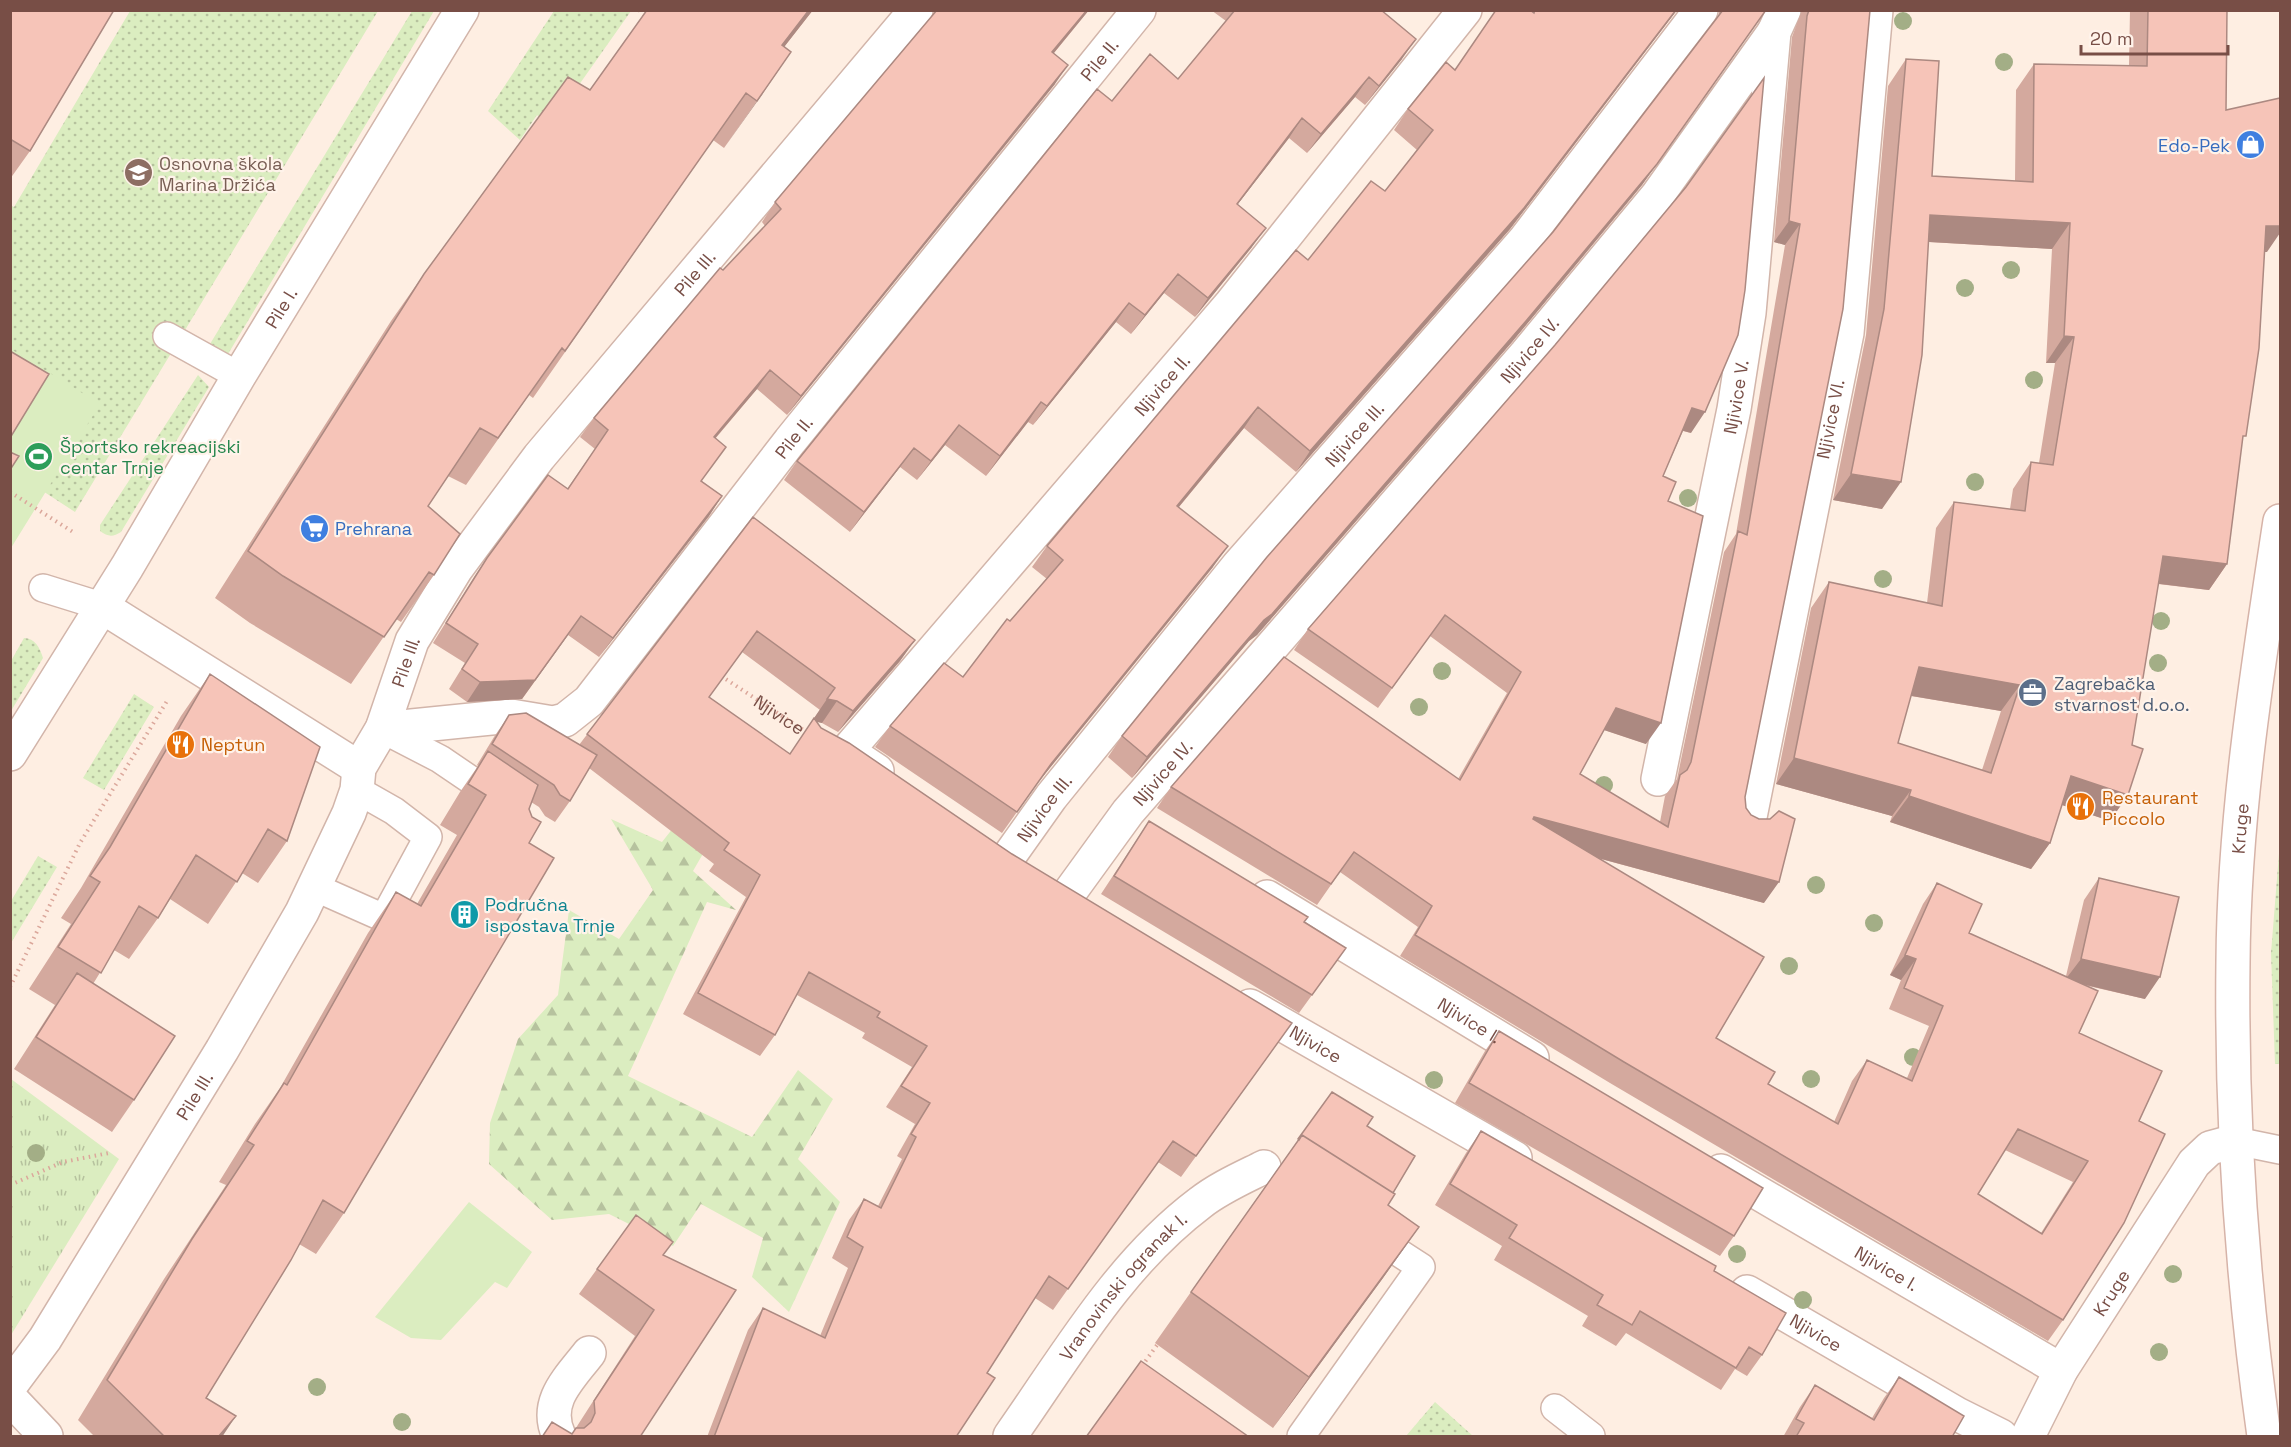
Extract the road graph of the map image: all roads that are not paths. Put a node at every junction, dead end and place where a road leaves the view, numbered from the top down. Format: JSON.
{"nodes":[{"id":1,"x":462,"y":10,"type":"edge"},
{"id":2,"x":916,"y":10,"type":"edge"},
{"id":3,"x":1139,"y":10,"type":"edge"},
{"id":4,"x":1465,"y":10,"type":"edge"},
{"id":5,"x":1701,"y":10,"type":"edge"},
{"id":6,"x":1876,"y":10,"type":"edge"},
{"id":7,"x":1779,"y":21,"type":"edge"},
{"id":8,"x":167,"y":336,"type":"dead end"},
{"id":9,"x":239,"y":376,"type":"junction"},
{"id":10,"x":2280,"y":521,"type":"edge"},
{"id":11,"x":2277,"y":569,"type":"edge"},
{"id":12,"x":43,"y":588,"type":"dead end"},
{"id":13,"x":101,"y":606,"type":"junction"},
{"id":14,"x":1264,"y":652,"type":"junction"},
{"id":15,"x":1292,"y":672,"type":"edge"},
{"id":16,"x":382,"y":729,"type":"junction"},
{"id":17,"x":814,"y":736,"type":"edge"},
{"id":18,"x":847,"y":751,"type":"junction"},
{"id":19,"x":10,"y":754,"type":"edge"},
{"id":20,"x":358,"y":779,"type":"junction"},
{"id":21,"x":1658,"y":779,"type":"dead end"},
{"id":22,"x":904,"y":789,"type":"edge"},
{"id":23,"x":1128,"y":812,"type":"junction"},
{"id":24,"x":521,"y":814,"type":"edge"},
{"id":25,"x":1749,"y":822,"type":"edge"},
{"id":26,"x":1156,"y":830,"type":"edge"},
{"id":27,"x":979,"y":840,"type":"edge"},
{"id":28,"x":1007,"y":859,"type":"junction"},
{"id":29,"x":1243,"y":882,"type":"edge"},
{"id":30,"x":314,"y":887,"type":"junction"},
{"id":31,"x":1067,"y":896,"type":"junction"},
{"id":32,"x":1095,"y":913,"type":"edge"},
{"id":33,"x":1220,"y":988,"type":"edge"},
{"id":34,"x":1560,"y":1075,"type":"edge"},
{"id":35,"x":2236,"y":1141,"type":"junction"},
{"id":36,"x":2280,"y":1150,"type":"edge"},
{"id":37,"x":1692,"y":1154,"type":"edge"},
{"id":38,"x":1273,"y":1174,"type":"edge"},
{"id":39,"x":1546,"y":1176,"type":"edge"},
{"id":40,"x":1352,"y":1223,"type":"edge"},
{"id":41,"x":1720,"y":1277,"type":"edge"},
{"id":42,"x":589,"y":1353,"type":"dead end"},
{"id":43,"x":2061,"y":1370,"type":"junction"},
{"id":44,"x":10,"y":1386,"type":"edge"},
{"id":45,"x":10,"y":1398,"type":"edge"},
{"id":46,"x":1555,"y":1408,"type":"dead end"},
{"id":47,"x":46,"y":1437,"type":"edge"},
{"id":48,"x":560,"y":1437,"type":"edge"},
{"id":49,"x":1010,"y":1437,"type":"edge"},
{"id":50,"x":1300,"y":1437,"type":"edge"},
{"id":51,"x":1591,"y":1437,"type":"edge"},
{"id":52,"x":2001,"y":1437,"type":"edge"},
{"id":53,"x":2028,"y":1437,"type":"edge"},
{"id":54,"x":2264,"y":1437,"type":"edge"}],
"edges":[{"from":1,"to":9,"type":"street","name":"Pile I."},
{"from":2,"to":16,"type":"street","name":"Pile III."},
{"from":3,"to":16,"type":"street","name":"Pile II."},
{"from":4,"to":18,"type":"street","name":"Njivice II."},
{"from":5,"to":28,"type":"street","name":"Njivice III."},
{"from":6,"to":25,"type":"street","name":"Njivice VI."},
{"from":7,"to":14,"type":"street","name":"Njivice IV."},
{"from":7,"to":21,"type":"street","name":"Njivice V."},
{"from":8,"to":9,"type":"lane"},
{"from":9,"to":13,"type":"street","name":"Pile I."},
{"from":10,"to":11,"type":"street","name":"Kruge"},
{"from":11,"to":35,"type":"street","name":"Kruge"},
{"from":12,"to":13,"type":"lane"},
{"from":13,"to":19,"type":"street","name":"Pile I."},
{"from":13,"to":20,"type":"street"},
{"from":14,"to":15,"type":"street"},
{"from":14,"to":23,"type":"street","name":"Njivice IV."},
{"from":16,"to":20,"type":"street","name":"Pile III."},
{"from":16,"to":24,"type":"lane"},
{"from":17,"to":18,"type":"lane","name":"Njivice"},
{"from":18,"to":22,"type":"street","name":"Njivice"},
{"from":20,"to":30,"type":"street","name":"Pile III."},
{"from":20,"to":30,"type":"lane"},
{"from":23,"to":26,"type":"street"},
{"from":23,"to":31,"type":"street","name":"Njivice IV."},
{"from":27,"to":28,"type":"street"},
{"from":28,"to":31,"type":"street"},
{"from":29,"to":34,"type":"street","name":"Njivice I."},
{"from":30,"to":44,"type":"street","name":"Pile III."},
{"from":31,"to":32,"type":"street"},
{"from":33,"to":39,"type":"street","name":"Njivice"},
{"from":35,"to":36,"type":"lane"},
{"from":35,"to":43,"type":"street","name":"Kruge"},
{"from":35,"to":54,"type":"street","name":"Kruge"},
{"from":37,"to":43,"type":"street","name":"Njivice I."},
{"from":38,"to":49,"type":"street","name":"Vranovinski ogranak I."},
{"from":40,"to":50,"type":"lane"},
{"from":41,"to":52,"type":"street","name":"Njivice"},
{"from":42,"to":48,"type":"street"},
{"from":43,"to":53,"type":"street","name":"Kruge"},
{"from":45,"to":47,"type":"street"},
{"from":46,"to":51,"type":"lane"}]}
